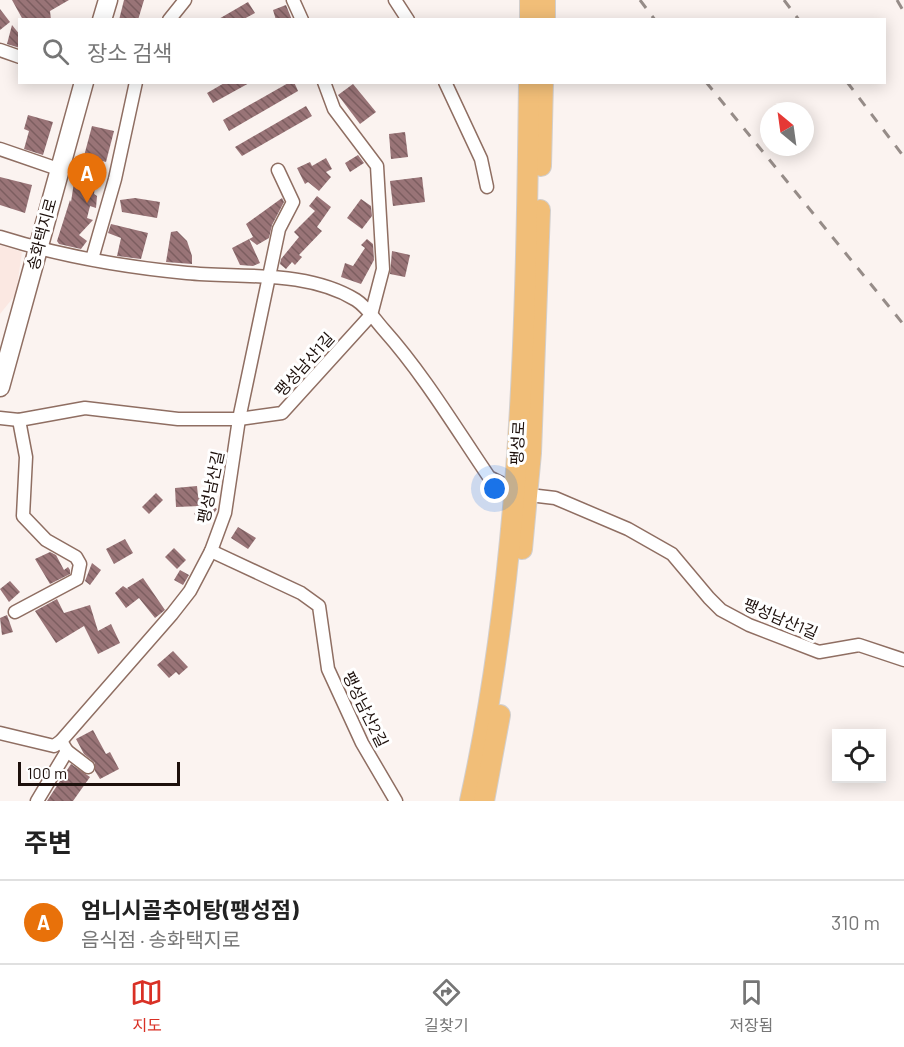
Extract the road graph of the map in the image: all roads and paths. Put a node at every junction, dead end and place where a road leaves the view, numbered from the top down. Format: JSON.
{"nodes":[{"id":1,"x":108,"y":0,"type":"edge"},
{"id":2,"x":185,"y":0,"type":"edge"},
{"id":3,"x":293,"y":0,"type":"edge"},
{"id":4,"x":395,"y":0,"type":"edge"},
{"id":5,"x":530,"y":0,"type":"edge"},
{"id":6,"x":545,"y":0,"type":"edge"},
{"id":7,"x":103,"y":18,"type":"edge"},
{"id":8,"x":171,"y":18,"type":"edge"},
{"id":9,"x":301,"y":18,"type":"edge"},
{"id":10,"x":407,"y":18,"type":"edge"},
{"id":11,"x":530,"y":18,"type":"edge"},
{"id":12,"x":545,"y":18,"type":"edge"},
{"id":13,"x":0,"y":50,"type":"edge"},
{"id":14,"x":18,"y":56,"type":"edge"},
{"id":15,"x":83,"y":84,"type":"edge"},
{"id":16,"x":136,"y":84,"type":"edge"},
{"id":17,"x":325,"y":84,"type":"edge"},
{"id":18,"x":446,"y":84,"type":"edge"},
{"id":19,"x":529,"y":84,"type":"edge"},
{"id":20,"x":543,"y":84,"type":"edge"},
{"id":21,"x":0,"y":149,"type":"edge"},
{"id":22,"x":58,"y":169,"type":"junction"},
{"id":23,"x":278,"y":170,"type":"dead end"},
{"id":24,"x":487,"y":188,"type":"dead end"},
{"id":25,"x":0,"y":237,"type":"edge"},
{"id":26,"x":38,"y":249,"type":"junction"},
{"id":27,"x":92,"y":259,"type":"junction"},
{"id":28,"x":270,"y":278,"type":"junction"},
{"id":29,"x":371,"y":315,"type":"junction"},
{"id":30,"x":0,"y":387,"type":"edge"},
{"id":31,"x":0,"y":418,"type":"edge"},
{"id":32,"x":239,"y":419,"type":"junction"},
{"id":33,"x":18,"y":420,"type":"junction"},
{"id":34,"x":503,"y":484,"type":"dead end"},
{"id":35,"x":538,"y":496,"type":"dead end"},
{"id":36,"x":211,"y":550,"type":"junction"},
{"id":37,"x":15,"y":612,"type":"dead end"},
{"id":38,"x":904,"y":660,"type":"edge"},
{"id":39,"x":0,"y":733,"type":"edge"},
{"id":40,"x":64,"y":746,"type":"junction"},
{"id":41,"x":88,"y":766,"type":"dead end"},
{"id":42,"x":37,"y":801,"type":"edge"},
{"id":43,"x":396,"y":801,"type":"edge"},
{"id":44,"x":470,"y":801,"type":"edge"},
{"id":45,"x":484,"y":801,"type":"edge"}],
"edges":[{"from":1,"to":7,"type":"street"},
{"from":2,"to":8,"type":"street"},
{"from":3,"to":9,"type":"street"},
{"from":4,"to":10,"type":"street"},
{"from":5,"to":11,"type":"main road"},
{"from":6,"to":12,"type":"main road"},
{"from":13,"to":14,"type":"street"},
{"from":15,"to":22,"type":"street","name":"송화택지로"},
{"from":16,"to":27,"type":"street"},
{"from":17,"to":29,"type":"street"},
{"from":18,"to":24,"type":"street"},
{"from":19,"to":44,"type":"main road","name":"팽성로"},
{"from":20,"to":45,"type":"main road","name":"팽성로"},
{"from":21,"to":22,"type":"street"},
{"from":22,"to":26,"type":"street","name":"송화택지로"},
{"from":23,"to":28,"type":"street","name":"팽성남산길"},
{"from":25,"to":26,"type":"street"},
{"from":26,"to":27,"type":"street"},
{"from":26,"to":30,"type":"street","name":"송화택지로"},
{"from":27,"to":28,"type":"street"},
{"from":28,"to":29,"type":"street"},
{"from":28,"to":32,"type":"street","name":"팽성남산길"},
{"from":29,"to":32,"type":"street","name":"팽성남산1길"},
{"from":29,"to":34,"type":"street"},
{"from":31,"to":33,"type":"street","name":"팽성남산1길"},
{"from":32,"to":33,"type":"street","name":"팽성남산1길"},
{"from":32,"to":36,"type":"street","name":"팽성남산길"},
{"from":33,"to":37,"type":"street"},
{"from":35,"to":38,"type":"street","name":"팽성남산1길"},
{"from":36,"to":40,"type":"street","name":"팽성남산길"},
{"from":36,"to":43,"type":"street","name":"팽성남산2길"},
{"from":39,"to":40,"type":"street"},
{"from":40,"to":41,"type":"street"},
{"from":40,"to":42,"type":"street","name":"팽성남산길"}]}
